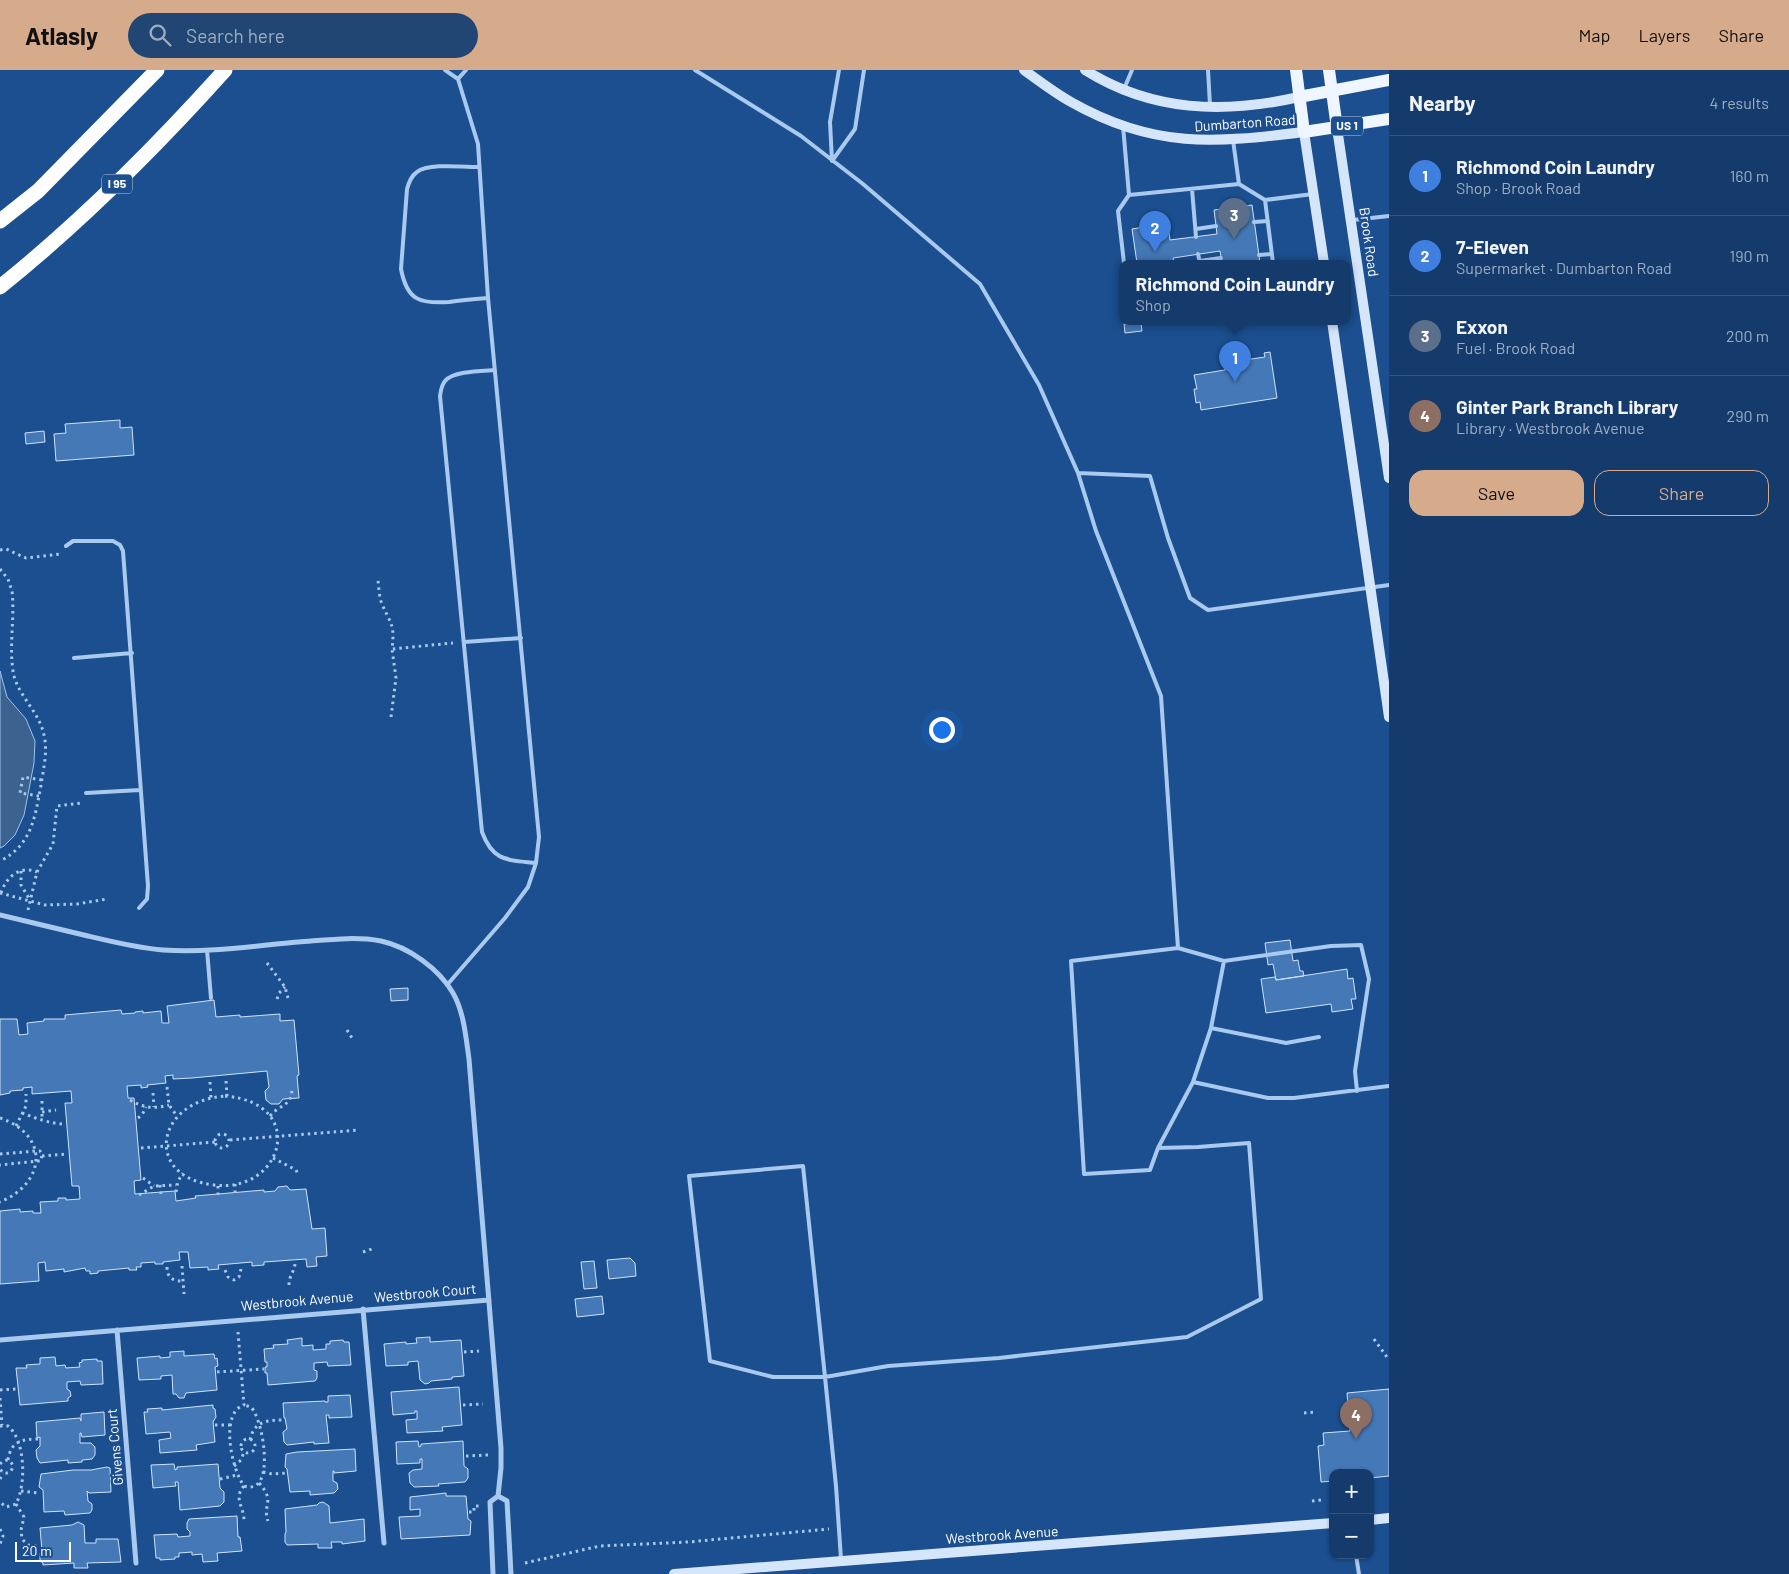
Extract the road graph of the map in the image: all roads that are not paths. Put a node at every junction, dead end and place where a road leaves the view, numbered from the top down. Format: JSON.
{"nodes":[{"id":1,"x":157,"y":70,"type":"edge"},
{"id":2,"x":225,"y":70,"type":"edge"},
{"id":3,"x":444,"y":70,"type":"edge"},
{"id":4,"x":466,"y":70,"type":"edge"},
{"id":5,"x":695,"y":70,"type":"edge"},
{"id":6,"x":839,"y":70,"type":"edge"},
{"id":7,"x":864,"y":70,"type":"edge"},
{"id":8,"x":1024,"y":70,"type":"edge"},
{"id":9,"x":1086,"y":70,"type":"edge"},
{"id":10,"x":1132,"y":70,"type":"edge"},
{"id":11,"x":1208,"y":70,"type":"edge"},
{"id":12,"x":1296,"y":70,"type":"edge"},
{"id":13,"x":1329,"y":70,"type":"edge"},
{"id":14,"x":458,"y":79,"type":"junction"},
{"id":15,"x":1389,"y":80,"type":"edge"},
{"id":16,"x":1124,"y":90,"type":"junction"},
{"id":17,"x":1332,"y":91,"type":"junction"},
{"id":18,"x":1299,"y":97,"type":"junction"},
{"id":19,"x":1210,"y":107,"type":"junction"},
{"id":20,"x":1389,"y":119,"type":"edge"},
{"id":21,"x":1122,"y":126,"type":"junction"},
{"id":22,"x":1337,"y":128,"type":"junction"},
{"id":23,"x":1304,"y":132,"type":"junction"},
{"id":24,"x":1233,"y":140,"type":"junction"},
{"id":25,"x":832,"y":161,"type":"junction"},
{"id":26,"x":479,"y":167,"type":"junction"},
{"id":27,"x":1239,"y":184,"type":"junction"},
{"id":28,"x":1192,"y":189,"type":"junction"},
{"id":29,"x":1314,"y":194,"type":"junction"},
{"id":30,"x":1129,"y":195,"type":"junction"},
{"id":31,"x":1265,"y":200,"type":"junction"},
{"id":32,"x":1389,"y":216,"type":"edge"},
{"id":33,"x":1351,"y":220,"type":"junction"},
{"id":34,"x":0,"y":221,"type":"edge"},
{"id":35,"x":1268,"y":221,"type":"junction"},
{"id":36,"x":1254,"y":222,"type":"dead end"},
{"id":37,"x":1216,"y":226,"type":"dead end"},
{"id":38,"x":1196,"y":228,"type":"junction"},
{"id":39,"x":1196,"y":237,"type":"dead end"},
{"id":40,"x":1198,"y":254,"type":"dead end"},
{"id":41,"x":1272,"y":254,"type":"junction"},
{"id":42,"x":1259,"y":255,"type":"dead end"},
{"id":43,"x":1221,"y":258,"type":"dead end"},
{"id":44,"x":1124,"y":260,"type":"edge"},
{"id":45,"x":1200,"y":260,"type":"edge"},
{"id":46,"x":1210,"y":260,"type":"edge"},
{"id":47,"x":1273,"y":260,"type":"edge"},
{"id":48,"x":1324,"y":260,"type":"edge"},
{"id":49,"x":0,"y":287,"type":"edge"},
{"id":50,"x":488,"y":298,"type":"junction"},
{"id":51,"x":1333,"y":325,"type":"edge"},
{"id":52,"x":495,"y":370,"type":"junction"},
{"id":53,"x":1385,"y":422,"type":"edge"},
{"id":54,"x":1078,"y":473,"type":"junction"},
{"id":55,"x":1389,"y":478,"type":"edge"},
{"id":56,"x":66,"y":546,"type":"dead end"},
{"id":57,"x":1389,"y":585,"type":"edge"},
{"id":58,"x":1370,"y":587,"type":"junction"},
{"id":59,"x":521,"y":638,"type":"junction"},
{"id":60,"x":464,"y":642,"type":"junction"},
{"id":61,"x":132,"y":653,"type":"junction"},
{"id":62,"x":74,"y":658,"type":"dead end"},
{"id":63,"x":1389,"y":717,"type":"edge"},
{"id":64,"x":140,"y":790,"type":"junction"},
{"id":65,"x":86,"y":793,"type":"dead end"},
{"id":66,"x":536,"y":864,"type":"junction"},
{"id":67,"x":139,"y":908,"type":"dead end"},
{"id":68,"x":0,"y":915,"type":"edge"},
{"id":69,"x":1178,"y":948,"type":"junction"},
{"id":70,"x":207,"y":950,"type":"junction"},
{"id":71,"x":1224,"y":961,"type":"junction"},
{"id":72,"x":447,"y":985,"type":"junction"},
{"id":73,"x":210,"y":998,"type":"dead end"},
{"id":74,"x":1212,"y":1028,"type":"junction"},
{"id":75,"x":1319,"y":1036,"type":"dead end"},
{"id":76,"x":1193,"y":1082,"type":"junction"},
{"id":77,"x":1389,"y":1086,"type":"edge"},
{"id":78,"x":1357,"y":1091,"type":"junction"},
{"id":79,"x":1158,"y":1148,"type":"junction"},
{"id":80,"x":489,"y":1300,"type":"junction"},
{"id":81,"x":363,"y":1310,"type":"junction"},
{"id":82,"x":117,"y":1330,"type":"junction"},
{"id":83,"x":0,"y":1340,"type":"edge"},
{"id":84,"x":825,"y":1377,"type":"junction"},
{"id":85,"x":498,"y":1496,"type":"junction"},
{"id":86,"x":1389,"y":1518,"type":"edge"},
{"id":87,"x":1374,"y":1520,"type":"edge"},
{"id":88,"x":1329,"y":1523,"type":"edge"},
{"id":89,"x":384,"y":1543,"type":"dead end"},
{"id":90,"x":1357,"y":1559,"type":"edge"},
{"id":91,"x":841,"y":1561,"type":"junction"},
{"id":92,"x":136,"y":1563,"type":"dead end"},
{"id":93,"x":493,"y":1574,"type":"edge"},
{"id":94,"x":511,"y":1574,"type":"edge"},
{"id":95,"x":674,"y":1574,"type":"edge"},
{"id":96,"x":1359,"y":1574,"type":"edge"}],
"edges":[{"from":1,"to":34,"type":"highway"},
{"from":2,"to":49,"type":"highway","number":"I 95"},
{"from":3,"to":14,"type":"lane"},
{"from":4,"to":14,"type":"lane"},
{"from":5,"to":25,"type":"lane"},
{"from":6,"to":25,"type":"lane"},
{"from":7,"to":25,"type":"lane"},
{"from":8,"to":21,"type":"main road","name":"Dumbarton Road"},
{"from":9,"to":16,"type":"main road","name":"Dumbarton Road"},
{"from":10,"to":16,"type":"lane"},
{"from":11,"to":19,"type":"lane"},
{"from":12,"to":18,"type":"main road"},
{"from":13,"to":17,"type":"main road","name":"Brook Road"},
{"from":14,"to":26,"type":"lane"},
{"from":15,"to":17,"type":"main road"},
{"from":16,"to":19,"type":"main road","name":"Dumbarton Road"},
{"from":17,"to":18,"type":"main road"},
{"from":17,"to":22,"type":"main road","name":"Brook Road"},
{"from":18,"to":19,"type":"main road","name":"Dumbarton Road"},
{"from":18,"to":23,"type":"main road"},
{"from":20,"to":22,"type":"main road","number":"US 1"},
{"from":21,"to":24,"type":"main road","name":"Dumbarton Road"},
{"from":21,"to":30,"type":"lane"},
{"from":22,"to":23,"type":"main road","number":"US 1"},
{"from":22,"to":33,"type":"main road","name":"Brook Road"},
{"from":23,"to":24,"type":"main road","name":"Dumbarton Road"},
{"from":23,"to":29,"type":"main road"},
{"from":24,"to":27,"type":"lane"},
{"from":25,"to":54,"type":"lane"},
{"from":26,"to":50,"type":"lane"},
{"from":26,"to":50,"type":"lane"},
{"from":27,"to":28,"type":"lane"},
{"from":27,"to":31,"type":"lane"},
{"from":28,"to":30,"type":"lane"},
{"from":28,"to":38,"type":"lane"},
{"from":29,"to":31,"type":"lane"},
{"from":29,"to":48,"type":"main road"},
{"from":30,"to":44,"type":"lane"},
{"from":31,"to":35,"type":"lane"},
{"from":32,"to":33,"type":"lane"},
{"from":33,"to":53,"type":"main road","name":"Brook Road"},
{"from":35,"to":36,"type":"lane"},
{"from":35,"to":41,"type":"lane"},
{"from":37,"to":38,"type":"lane"},
{"from":38,"to":39,"type":"lane"},
{"from":40,"to":45,"type":"lane"},
{"from":41,"to":42,"type":"lane"},
{"from":41,"to":47,"type":"lane"},
{"from":43,"to":46,"type":"lane"},
{"from":50,"to":52,"type":"lane"},
{"from":51,"to":58,"type":"main road"},
{"from":52,"to":59,"type":"lane"},
{"from":52,"to":60,"type":"lane"},
{"from":53,"to":55,"type":"main road","name":"Brook Road"},
{"from":54,"to":58,"type":"lane"},
{"from":54,"to":69,"type":"lane"},
{"from":56,"to":61,"type":"lane"},
{"from":57,"to":58,"type":"lane"},
{"from":58,"to":63,"type":"main road"},
{"from":59,"to":60,"type":"lane"},
{"from":59,"to":66,"type":"lane"},
{"from":60,"to":66,"type":"lane"},
{"from":61,"to":62,"type":"lane"},
{"from":61,"to":64,"type":"lane"},
{"from":64,"to":65,"type":"lane"},
{"from":64,"to":67,"type":"lane"},
{"from":66,"to":72,"type":"lane"},
{"from":68,"to":70,"type":"street"},
{"from":69,"to":71,"type":"lane"},
{"from":69,"to":79,"type":"lane"},
{"from":70,"to":72,"type":"street"},
{"from":70,"to":73,"type":"lane"},
{"from":71,"to":74,"type":"lane"},
{"from":71,"to":78,"type":"lane"},
{"from":72,"to":80,"type":"street"},
{"from":74,"to":75,"type":"lane"},
{"from":74,"to":76,"type":"lane"},
{"from":76,"to":78,"type":"lane"},
{"from":76,"to":79,"type":"lane"},
{"from":77,"to":78,"type":"lane"},
{"from":79,"to":84,"type":"lane"},
{"from":80,"to":81,"type":"street","name":"Westbrook Court"},
{"from":80,"to":85,"type":"street"},
{"from":81,"to":82,"type":"street","name":"Westbrook Avenue"},
{"from":81,"to":89,"type":"street","name":"Westbrook Avenue"},
{"from":82,"to":83,"type":"street","name":"Westbrook Avenue"},
{"from":82,"to":92,"type":"street","name":"Givens Court"},
{"from":84,"to":84,"type":"lane"},
{"from":84,"to":91,"type":"lane"},
{"from":85,"to":93,"type":"street"},
{"from":85,"to":94,"type":"street"},
{"from":86,"to":87,"type":"main road"},
{"from":88,"to":91,"type":"main road","name":"Westbrook Avenue"},
{"from":90,"to":96,"type":"lane"},
{"from":91,"to":95,"type":"main road","name":"Westbrook Avenue"}]}
